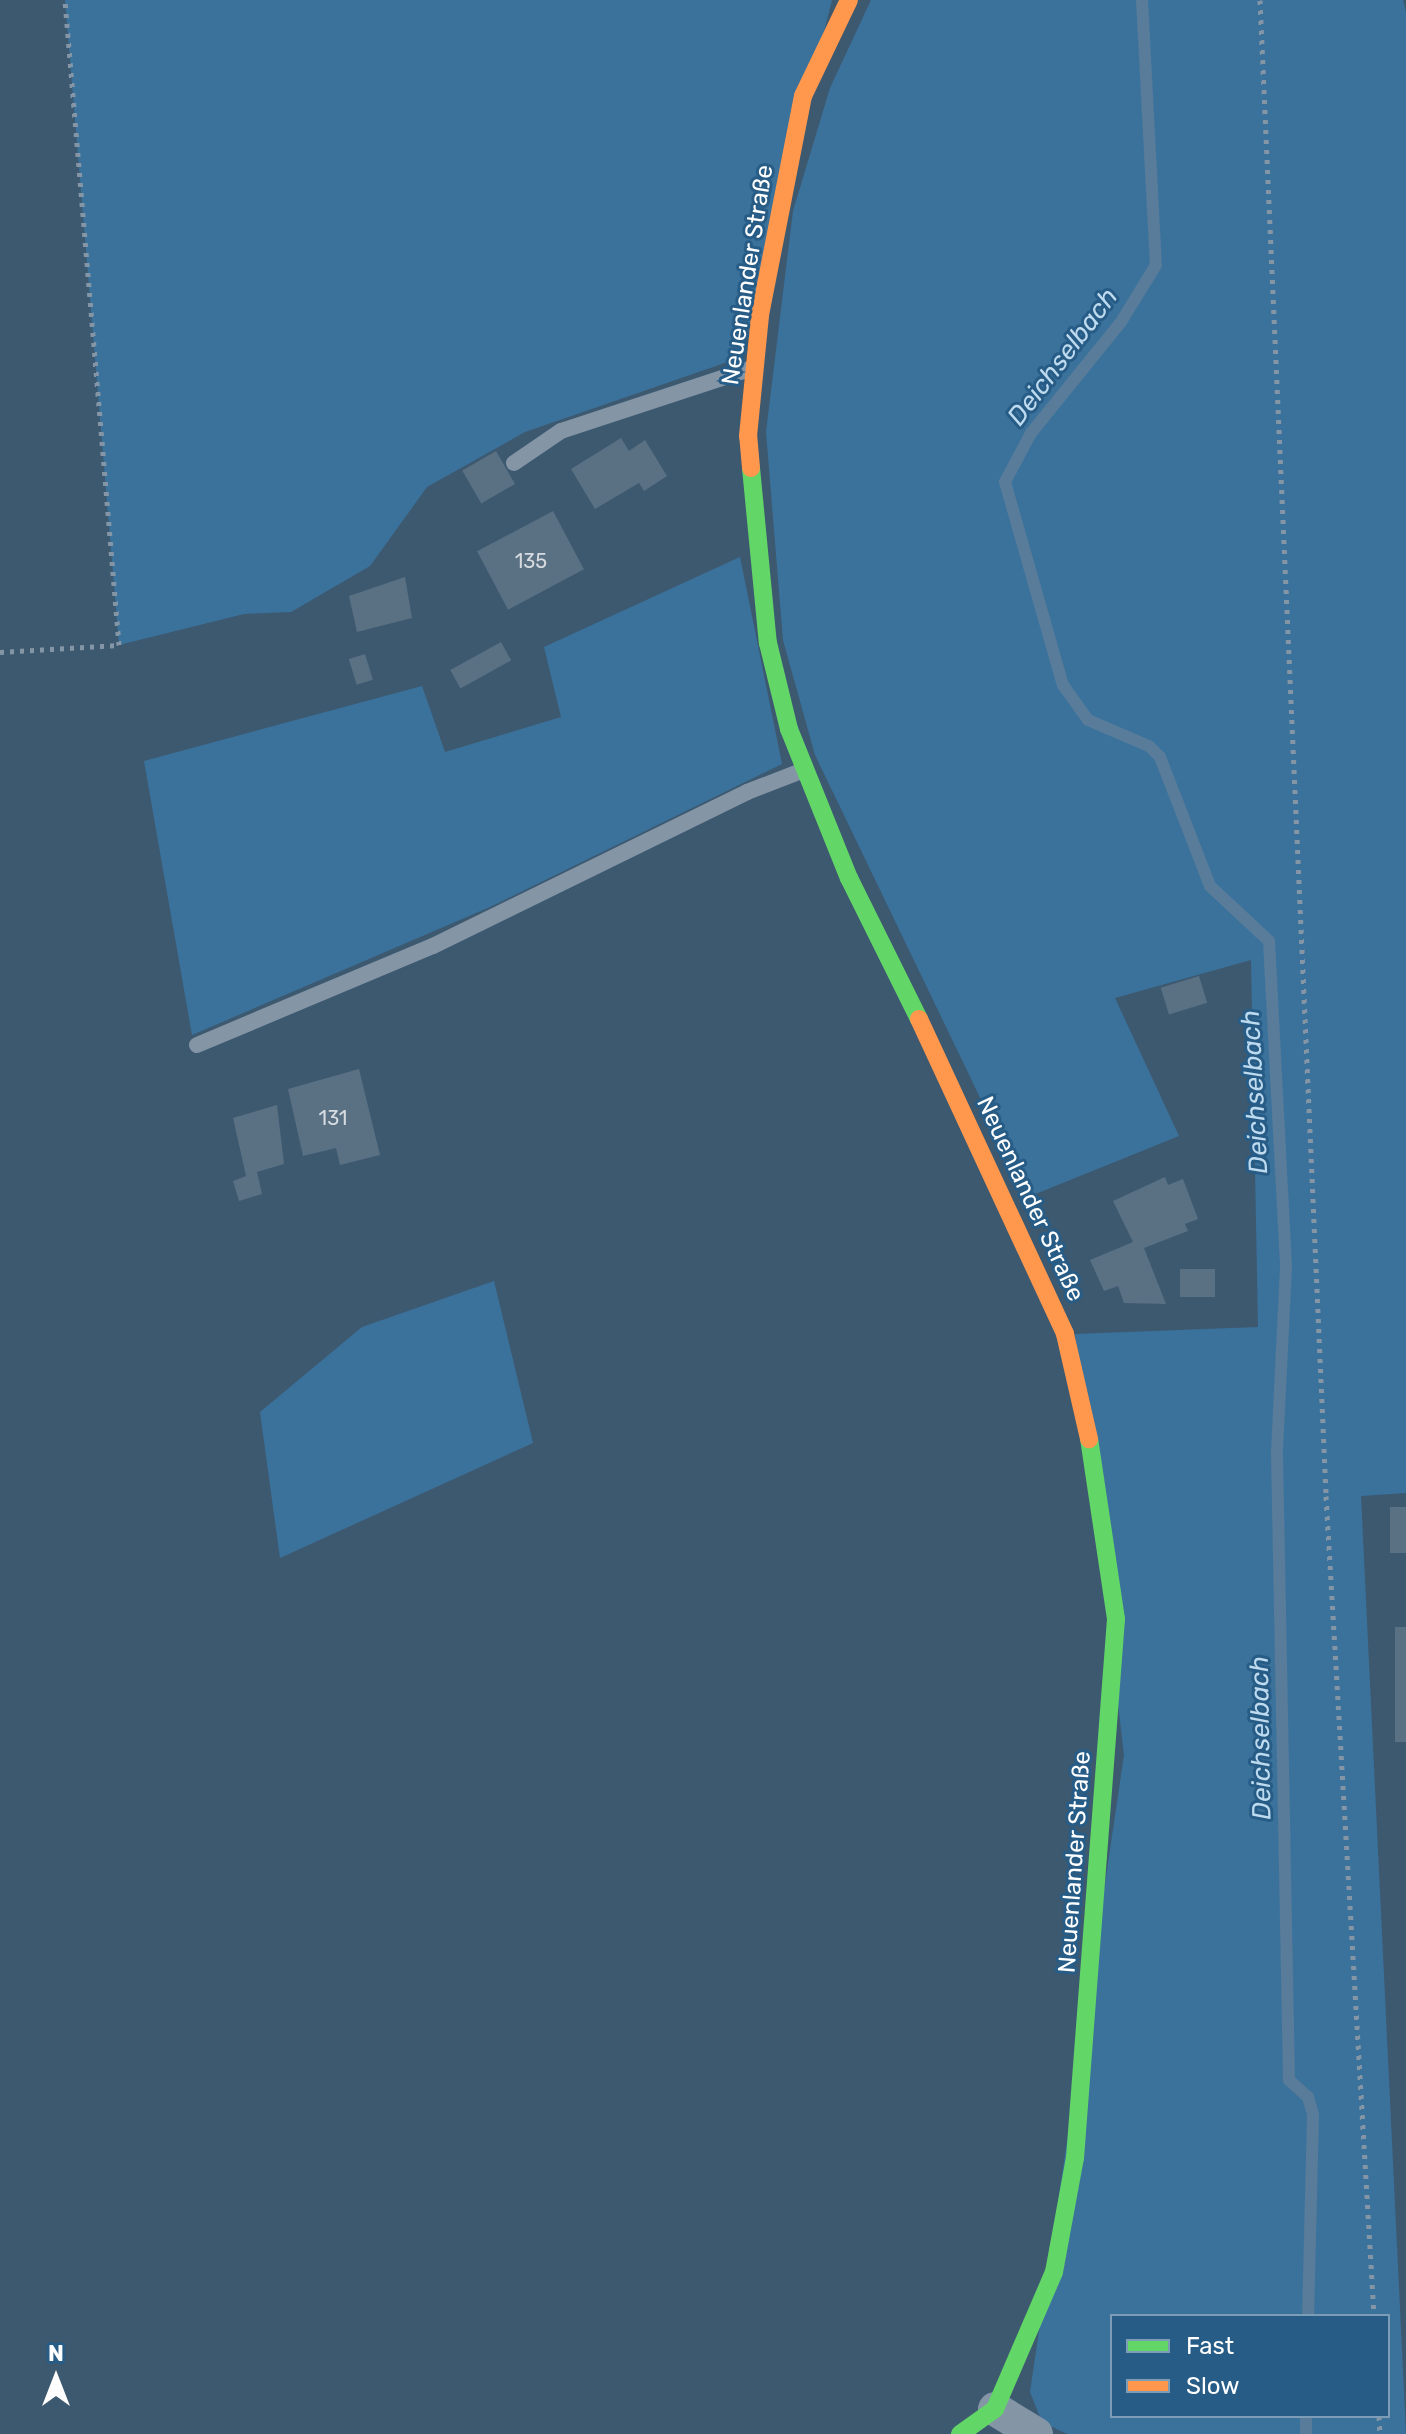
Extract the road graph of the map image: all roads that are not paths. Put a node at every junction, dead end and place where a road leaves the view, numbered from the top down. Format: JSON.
{"nodes":[{"id":1,"x":849,"y":0,"type":"edge"},
{"id":2,"x":755,"y":368,"type":"junction"},
{"id":3,"x":514,"y":463,"type":"dead end"},
{"id":4,"x":805,"y":770,"type":"junction"},
{"id":5,"x":197,"y":1045,"type":"dead end"},
{"id":6,"x":995,"y":2409,"type":"junction"},
{"id":7,"x":960,"y":2434,"type":"edge"},
{"id":8,"x":1036,"y":2434,"type":"edge"}],
"edges":[{"from":1,"to":2,"type":"street","name":"Neuenlander Straße"},
{"from":2,"to":3,"type":"lane"},
{"from":2,"to":4,"type":"street","name":"Neuenlander Straße"},
{"from":4,"to":5,"type":"lane"},
{"from":4,"to":6,"type":"street","name":"Neuenlander Straße"},
{"from":6,"to":7,"type":"street"},
{"from":6,"to":8,"type":"street"}]}
